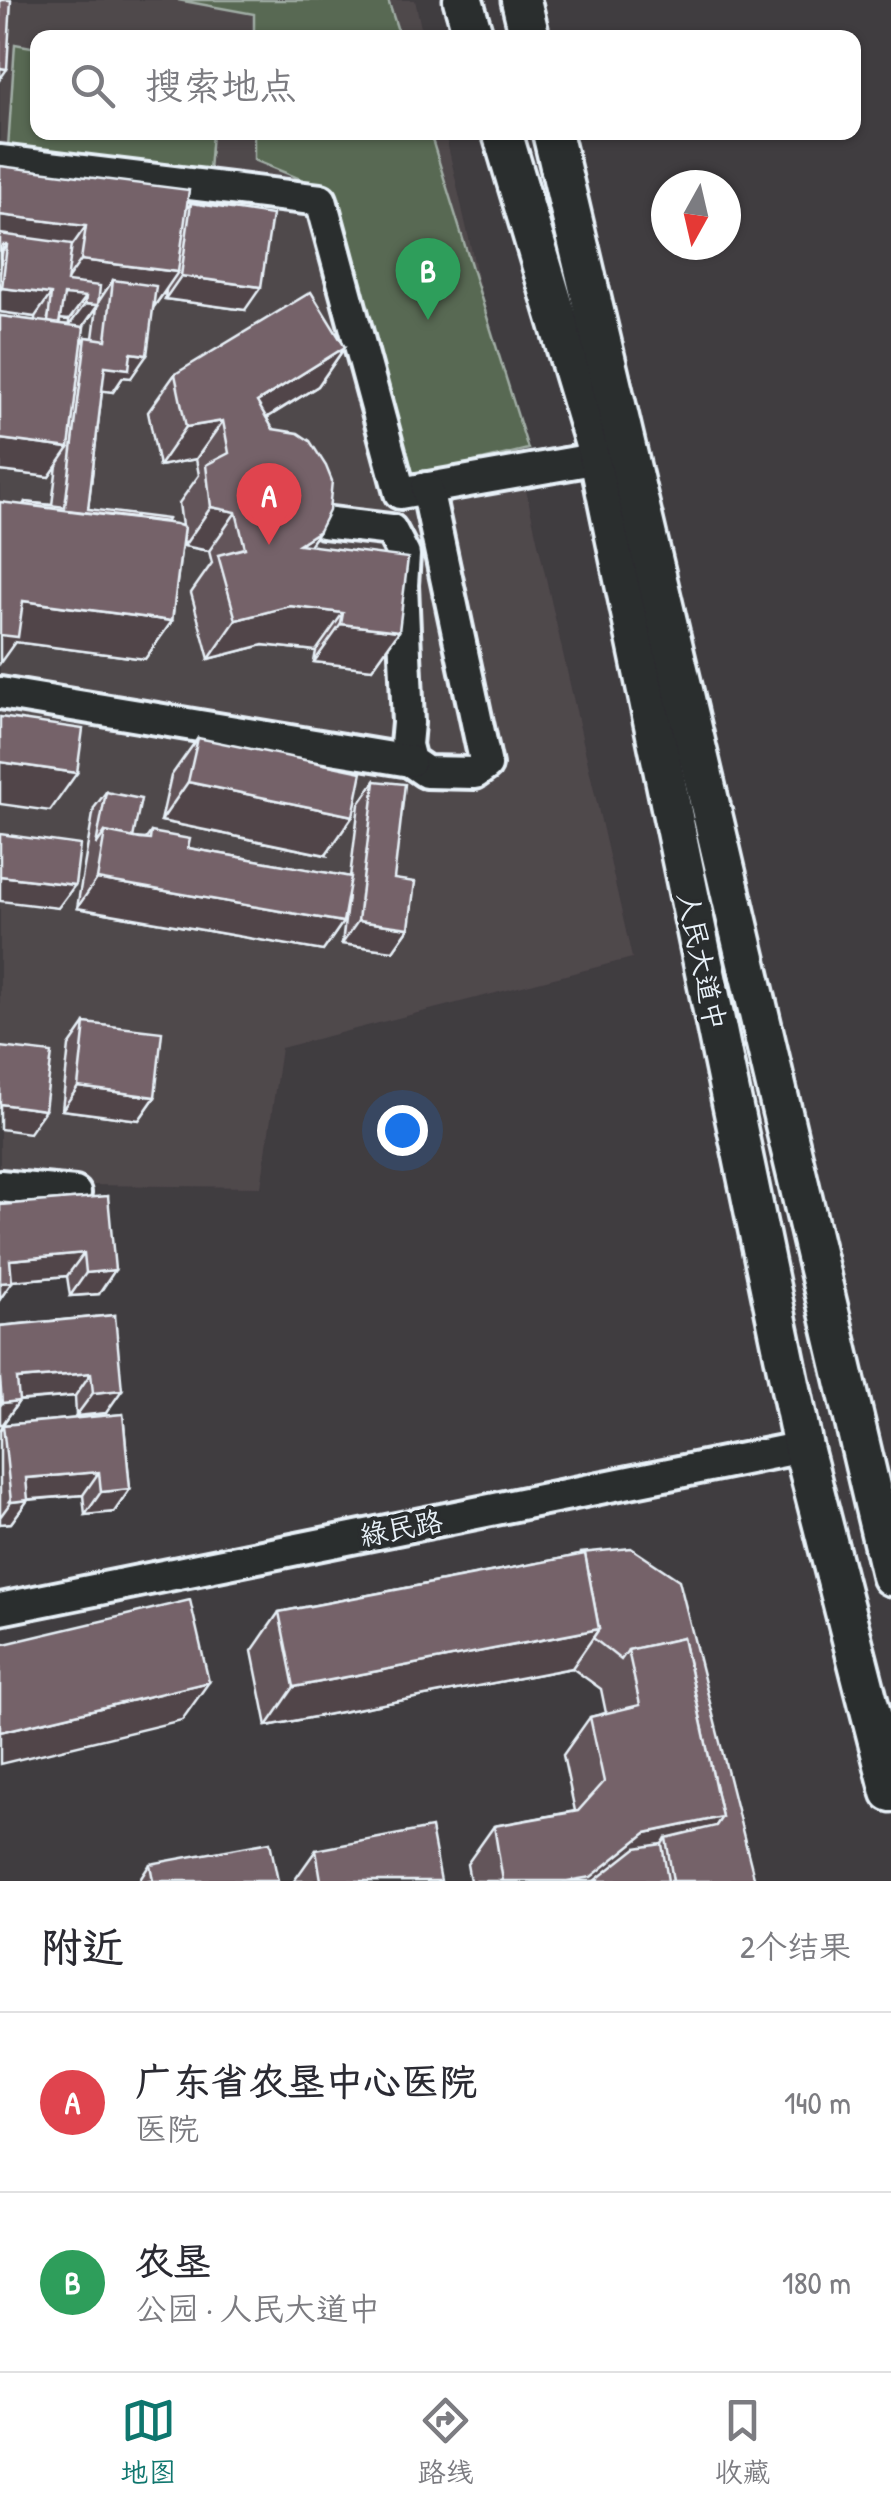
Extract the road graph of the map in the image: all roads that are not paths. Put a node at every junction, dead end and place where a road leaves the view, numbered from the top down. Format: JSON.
{"nodes":[{"id":1,"x":463,"y":0,"type":"edge"},
{"id":2,"x":521,"y":0,"type":"edge"},
{"id":3,"x":472,"y":30,"type":"edge"},
{"id":4,"x":528,"y":30,"type":"edge"},
{"id":5,"x":504,"y":140,"type":"edge"},
{"id":6,"x":554,"y":140,"type":"edge"},
{"id":7,"x":0,"y":161,"type":"edge"},
{"id":8,"x":599,"y":458,"type":"junction"},
{"id":9,"x":426,"y":488,"type":"junction"},
{"id":10,"x":323,"y":522,"type":"edge"},
{"id":11,"x":0,"y":693,"type":"edge"},
{"id":12,"x":410,"y":761,"type":"junction"},
{"id":13,"x":0,"y":1186,"type":"edge"},
{"id":14,"x":75,"y":1193,"type":"dead end"},
{"id":15,"x":803,"y":1447,"type":"junction"},
{"id":16,"x":891,"y":1576,"type":"edge"},
{"id":17,"x":0,"y":1609,"type":"edge"},
{"id":18,"x":891,"y":1792,"type":"edge"}],
"edges":[{"from":1,"to":3,"type":"main road"},
{"from":2,"to":4,"type":"main road"},
{"from":5,"to":8,"type":"main road","name":"人民大道中"},
{"from":6,"to":16,"type":"main road","name":"人民大道中"},
{"from":7,"to":9,"type":"street"},
{"from":8,"to":9,"type":"street"},
{"from":8,"to":15,"type":"main road","name":"人民大道中"},
{"from":9,"to":12,"type":"street"},
{"from":10,"to":12,"type":"street"},
{"from":11,"to":12,"type":"street"},
{"from":13,"to":14,"type":"street"},
{"from":15,"to":17,"type":"street","name":"綠民路"},
{"from":15,"to":18,"type":"main road","name":"人民大道中"}]}
